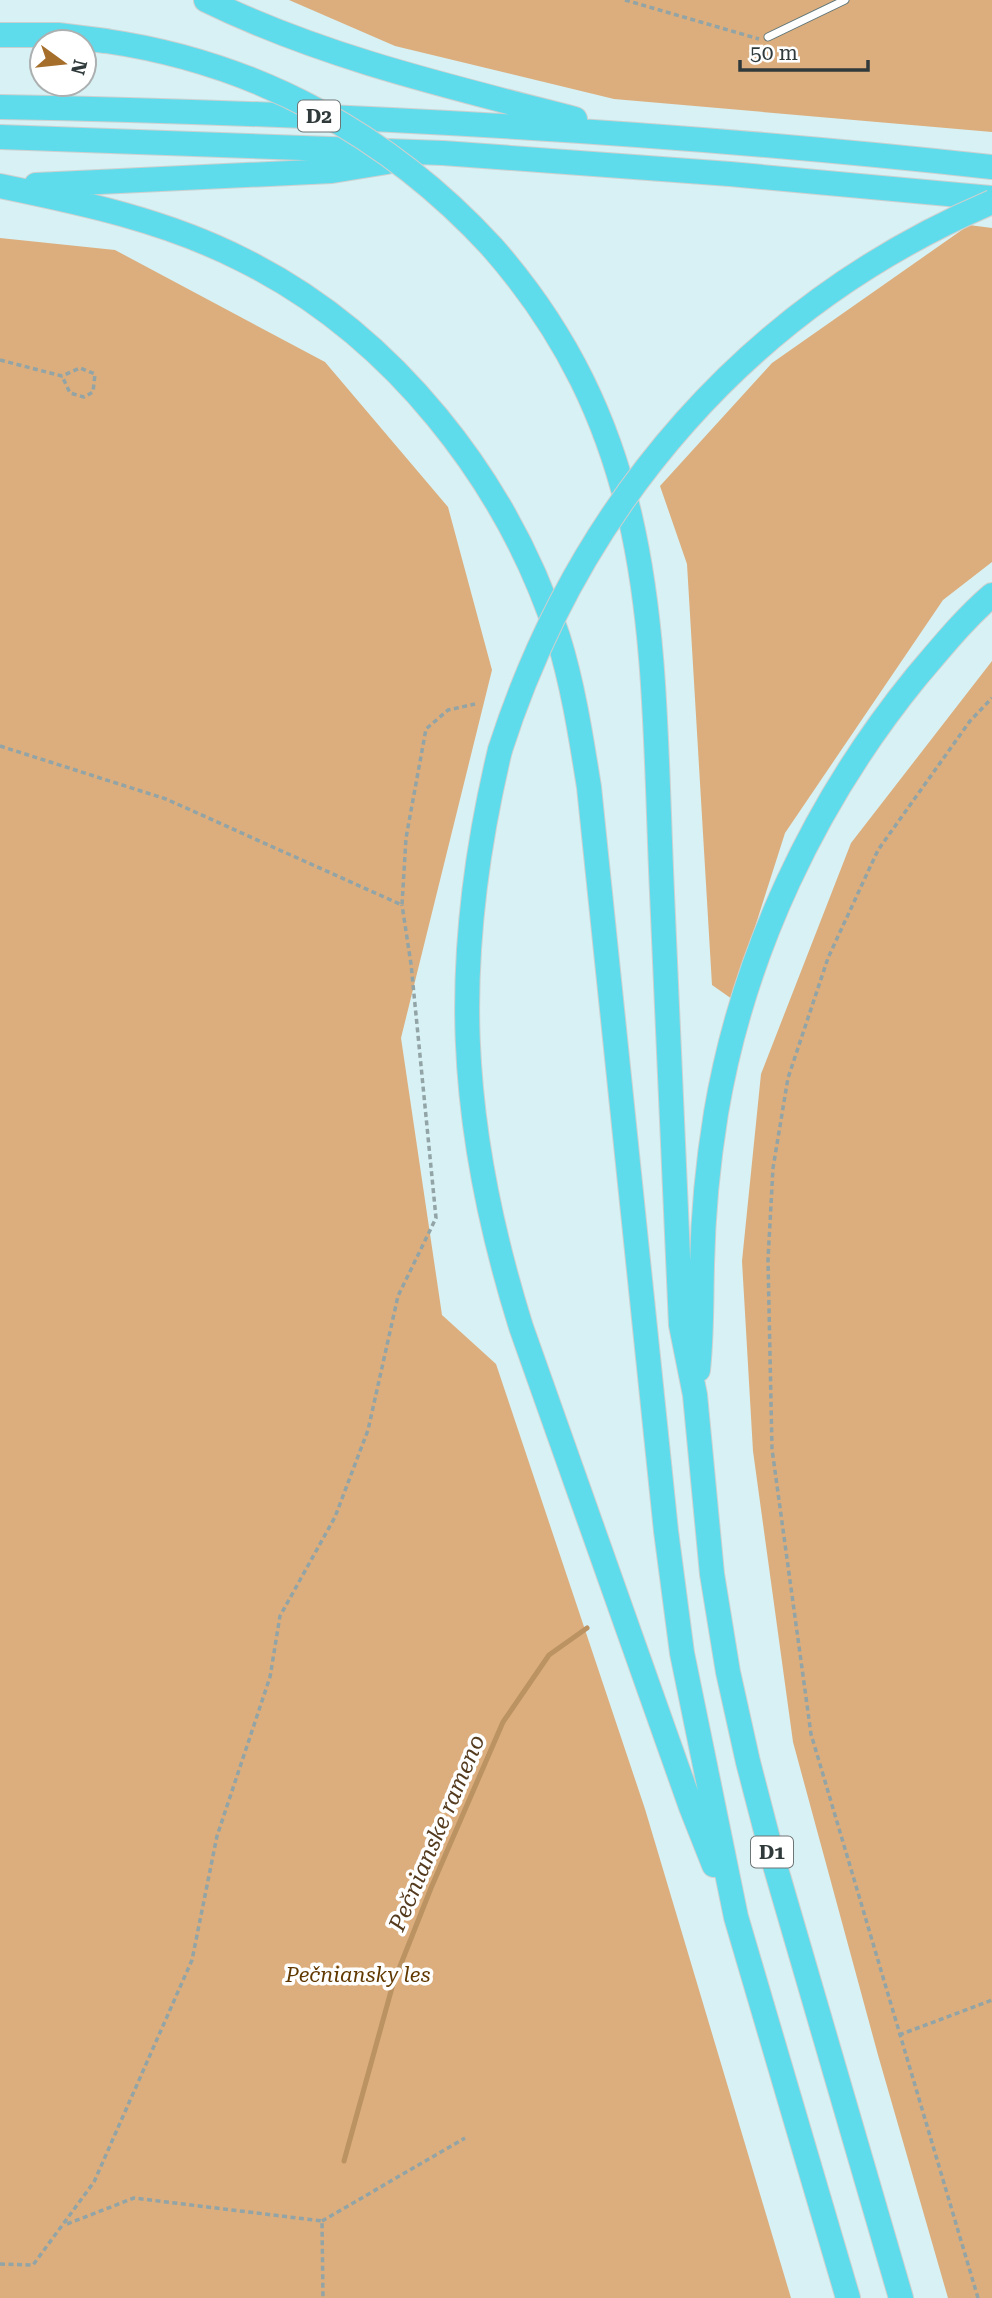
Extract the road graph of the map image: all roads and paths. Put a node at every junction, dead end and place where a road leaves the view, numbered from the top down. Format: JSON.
{"nodes":[{"id":1,"x":206,"y":0,"type":"edge"},
{"id":2,"x":625,"y":0,"type":"edge"},
{"id":3,"x":845,"y":0,"type":"edge"},
{"id":4,"x":0,"y":35,"type":"edge"},
{"id":5,"x":768,"y":37,"type":"joint"},
{"id":6,"x":0,"y":107,"type":"edge"},
{"id":7,"x":637,"y":134,"type":"junction"},
{"id":8,"x":0,"y":137,"type":"edge"},
{"id":9,"x":443,"y":153,"type":"junction"},
{"id":10,"x":992,"y":167,"type":"edge"},
{"id":11,"x":0,"y":186,"type":"edge"},
{"id":12,"x":992,"y":200,"type":"edge"},
{"id":13,"x":0,"y":360,"type":"edge"},
{"id":14,"x":62,"y":376,"type":"junction"},
{"id":15,"x":992,"y":594,"type":"edge"},
{"id":16,"x":992,"y":698,"type":"edge"},
{"id":17,"x":475,"y":704,"type":"dead end"},
{"id":18,"x":0,"y":746,"type":"edge"},
{"id":19,"x":402,"y":905,"type":"junction"},
{"id":20,"x":695,"y":1395,"type":"junction"},
{"id":21,"x":736,"y":1917,"type":"junction"},
{"id":22,"x":992,"y":2000,"type":"edge"},
{"id":23,"x":899,"y":2035,"type":"junction"},
{"id":24,"x":465,"y":2138,"type":"dead end"},
{"id":25,"x":322,"y":2221,"type":"junction"},
{"id":26,"x":65,"y":2225,"type":"junction"},
{"id":27,"x":0,"y":2264,"type":"edge"},
{"id":28,"x":323,"y":2298,"type":"edge"},
{"id":29,"x":848,"y":2298,"type":"edge"},
{"id":30,"x":901,"y":2298,"type":"edge"},
{"id":31,"x":978,"y":2298,"type":"edge"}],
"edges":[{"from":1,"to":7,"type":"highway"},
{"from":2,"to":5,"type":"path"},
{"from":3,"to":5,"type":"lane"},
{"from":4,"to":20,"type":"highway","bridge":true},
{"from":6,"to":7,"type":"highway","number":"D2"},
{"from":7,"to":10,"type":"highway","number":"D2"},
{"from":8,"to":9,"type":"highway","number":"D2"},
{"from":9,"to":11,"type":"highway"},
{"from":9,"to":12,"type":"highway","number":"D2"},
{"from":11,"to":21,"type":"highway"},
{"from":12,"to":21,"type":"highway","bridge":true},
{"from":13,"to":14,"type":"path"},
{"from":14,"to":14,"type":"path"},
{"from":15,"to":20,"type":"highway"},
{"from":16,"to":23,"type":"path"},
{"from":17,"to":19,"type":"path"},
{"from":18,"to":19,"type":"path"},
{"from":19,"to":26,"type":"path"},
{"from":20,"to":30,"type":"highway","number":"D1"},
{"from":21,"to":29,"type":"highway"},
{"from":22,"to":23,"type":"path"},
{"from":23,"to":31,"type":"path"},
{"from":24,"to":25,"type":"path"},
{"from":25,"to":26,"type":"path"},
{"from":25,"to":28,"type":"path"},
{"from":26,"to":27,"type":"path"}]}
